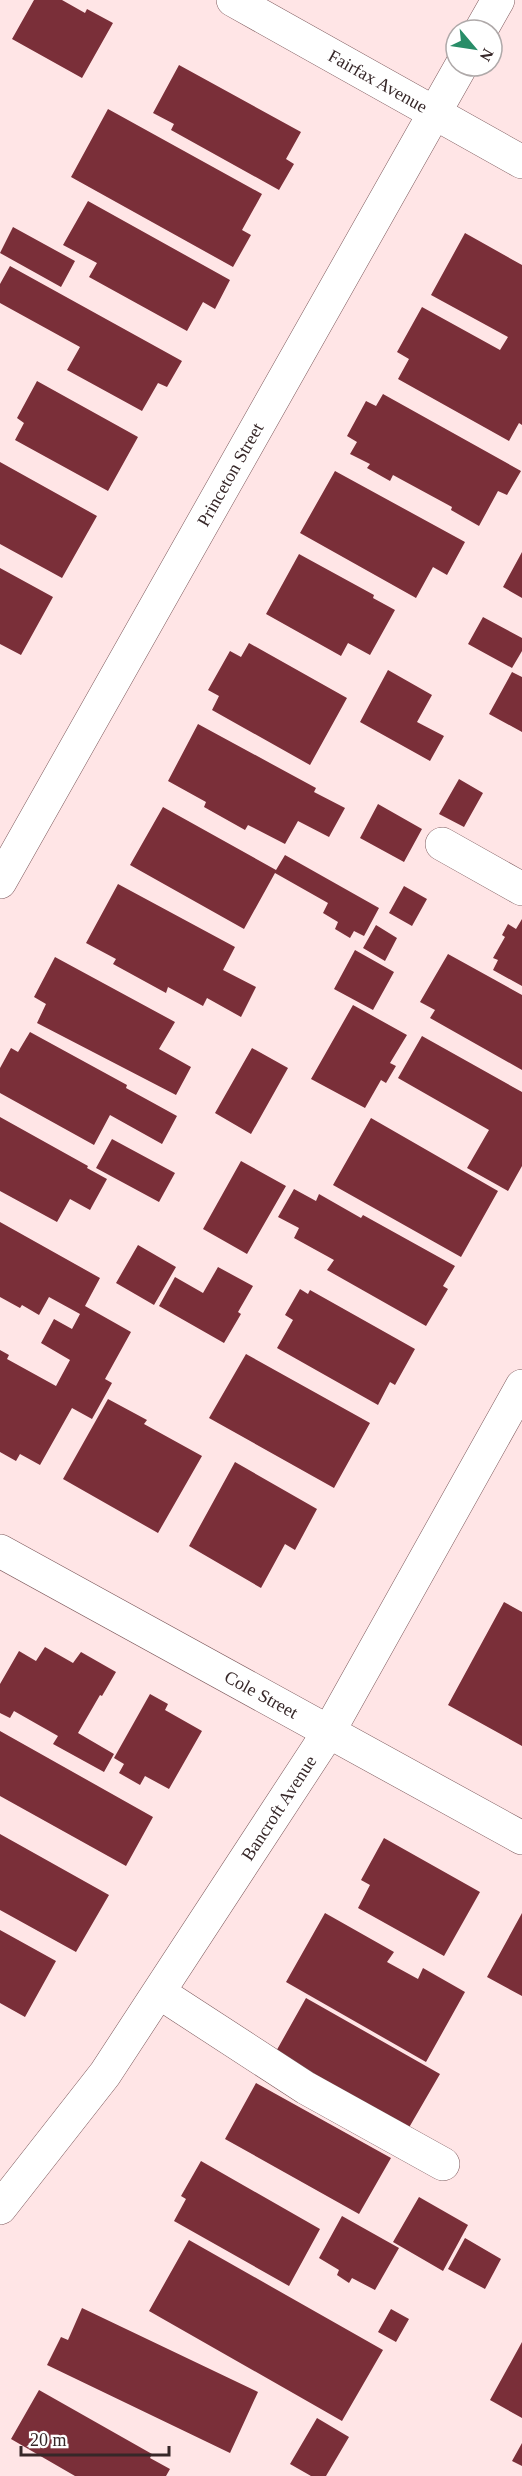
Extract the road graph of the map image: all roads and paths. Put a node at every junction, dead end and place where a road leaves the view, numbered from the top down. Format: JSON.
{"nodes":[{"id":1,"x":233,"y":0,"type":"edge"},
{"id":2,"x":498,"y":0,"type":"edge"},
{"id":3,"x":488,"y":18,"type":"edge"},
{"id":4,"x":454,"y":78,"type":"edge"},
{"id":5,"x":435,"y":113,"type":"junction"},
{"id":6,"x":522,"y":162,"type":"edge"},
{"id":7,"x":441,"y":844,"type":"dead end"},
{"id":8,"x":0,"y":882,"type":"edge"},
{"id":9,"x":522,"y":889,"type":"edge"},
{"id":10,"x":522,"y":1386,"type":"edge"},
{"id":11,"x":0,"y":1551,"type":"edge"},
{"id":12,"x":328,"y":1733,"type":"junction"},
{"id":13,"x":522,"y":1838,"type":"edge"},
{"id":14,"x":160,"y":1993,"type":"junction"},
{"id":15,"x":443,"y":2164,"type":"dead end"},
{"id":16,"x":0,"y":2208,"type":"edge"}],
"edges":[{"from":1,"to":5,"type":"street","name":"Fairfax Avenue"},
{"from":2,"to":3,"type":"street"},
{"from":4,"to":5,"type":"street","name":"Princeton Street"},
{"from":5,"to":6,"type":"street","name":"Fairfax Avenue"},
{"from":5,"to":8,"type":"street","name":"Princeton Street"},
{"from":7,"to":9,"type":"street"},
{"from":10,"to":12,"type":"street","name":"Bancroft Avenue"},
{"from":11,"to":12,"type":"street","name":"Cole Street"},
{"from":12,"to":13,"type":"street","name":"Cole Street"},
{"from":12,"to":14,"type":"street","name":"Bancroft Avenue"},
{"from":14,"to":15,"type":"street"},
{"from":14,"to":16,"type":"street","name":"Bancroft Avenue"}]}
